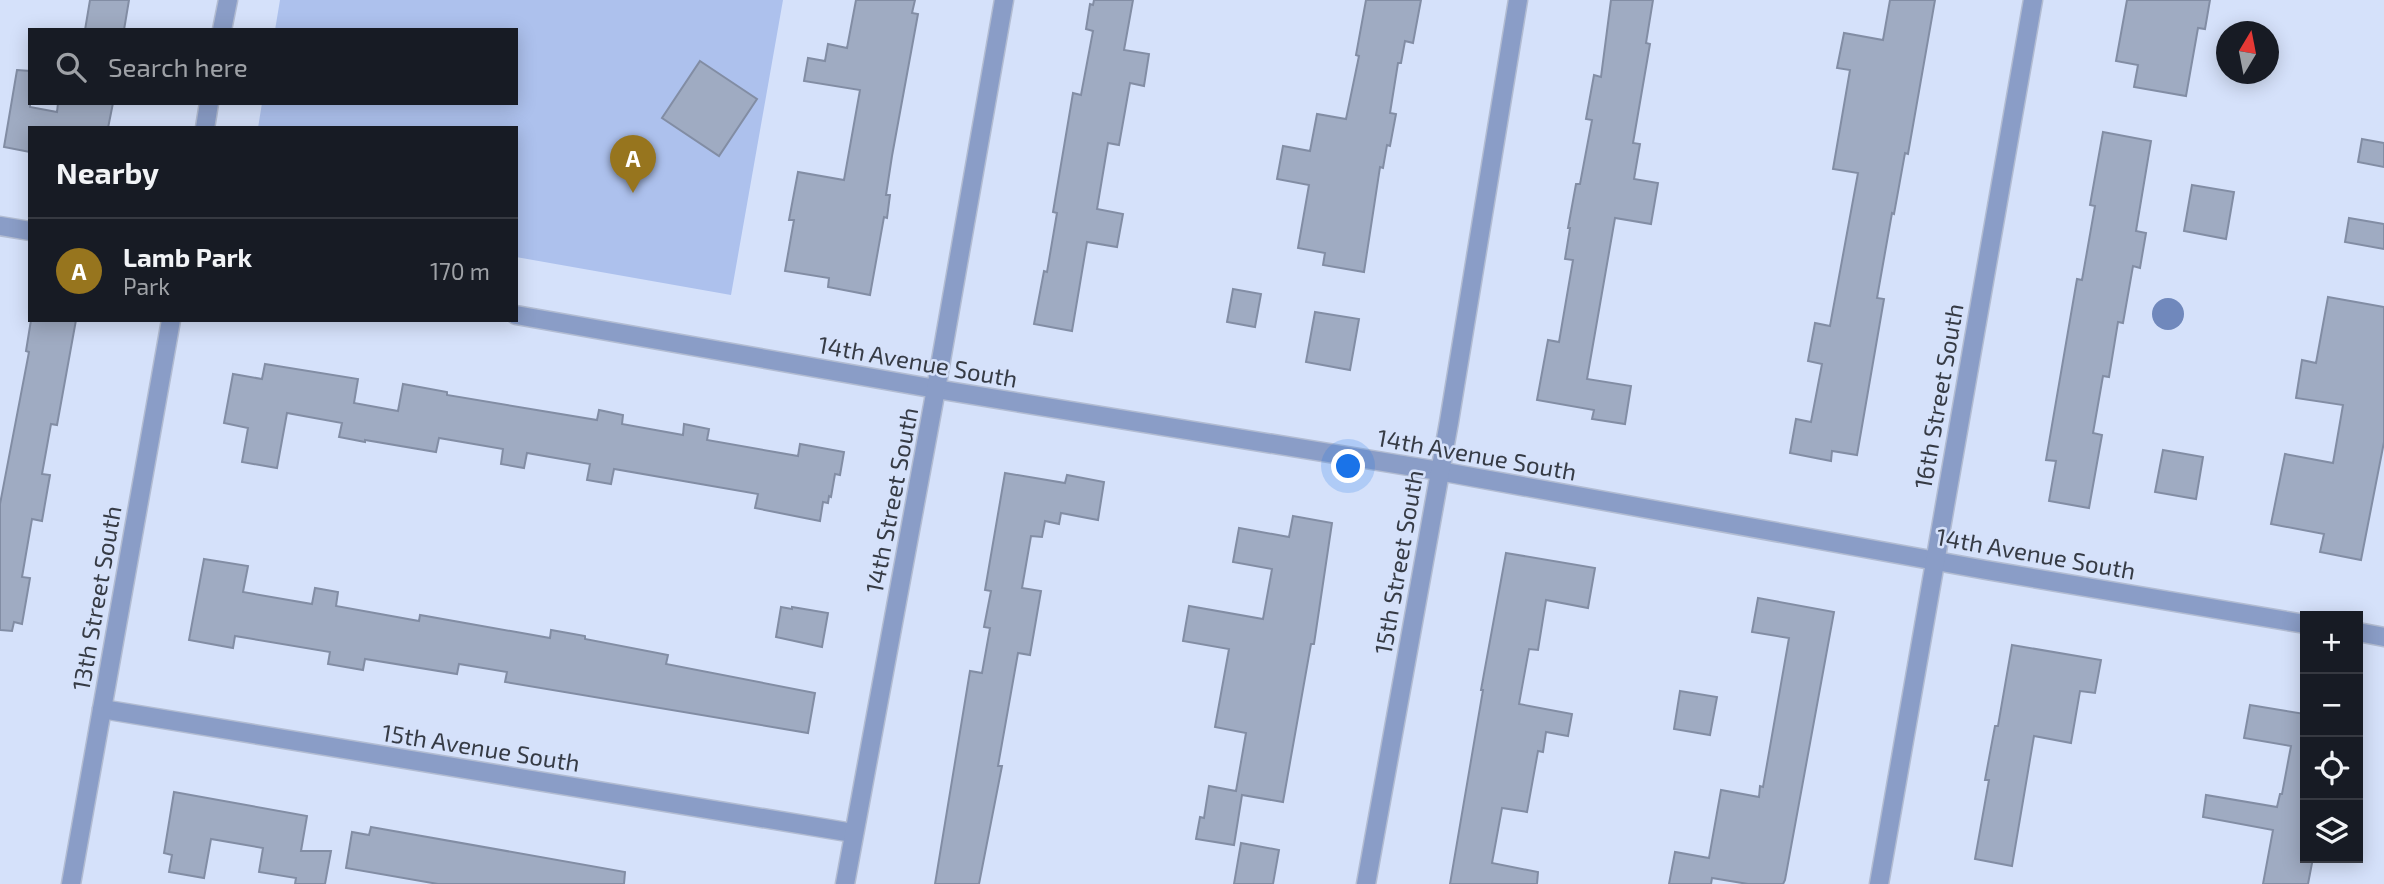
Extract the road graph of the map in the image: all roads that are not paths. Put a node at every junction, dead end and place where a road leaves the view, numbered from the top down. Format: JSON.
{"nodes":[{"id":1,"x":228,"y":0,"type":"edge"},
{"id":2,"x":1004,"y":0,"type":"edge"},
{"id":3,"x":1518,"y":0,"type":"edge"},
{"id":4,"x":2033,"y":0,"type":"edge"},
{"id":5,"x":222,"y":28,"type":"edge"},
{"id":6,"x":209,"y":105,"type":"edge"},
{"id":7,"x":205,"y":126,"type":"edge"},
{"id":8,"x":0,"y":226,"type":"edge"},
{"id":9,"x":28,"y":231,"type":"edge"},
{"id":10,"x":518,"y":315,"type":"edge"},
{"id":11,"x":171,"y":322,"type":"edge"},
{"id":12,"x":936,"y":389,"type":"junction"},
{"id":13,"x":1439,"y":471,"type":"junction"},
{"id":14,"x":1934,"y":561,"type":"junction"},
{"id":15,"x":2300,"y":623,"type":"edge"},
{"id":16,"x":2363,"y":633,"type":"edge"},
{"id":17,"x":2384,"y":637,"type":"edge"},
{"id":18,"x":102,"y":709,"type":"junction"},
{"id":19,"x":853,"y":833,"type":"junction"},
{"id":20,"x":71,"y":884,"type":"edge"},
{"id":21,"x":845,"y":884,"type":"edge"},
{"id":22,"x":1366,"y":884,"type":"edge"},
{"id":23,"x":1879,"y":884,"type":"edge"}],
"edges":[{"from":1,"to":5,"type":"street"},
{"from":2,"to":12,"type":"street","name":"14th Street South"},
{"from":3,"to":13,"type":"street","name":"15th Street South"},
{"from":4,"to":14,"type":"street","name":"16th Street South"},
{"from":6,"to":7,"type":"street"},
{"from":8,"to":9,"type":"street"},
{"from":10,"to":12,"type":"street","name":"14th Avenue South"},
{"from":11,"to":18,"type":"street","name":"13th Street South"},
{"from":12,"to":13,"type":"street","name":"14th Avenue South"},
{"from":12,"to":19,"type":"street","name":"14th Street South"},
{"from":13,"to":14,"type":"street","name":"14th Avenue South"},
{"from":13,"to":22,"type":"street","name":"15th Street South"},
{"from":14,"to":15,"type":"street","name":"14th Avenue South"},
{"from":14,"to":23,"type":"street","name":"16th Street South"},
{"from":16,"to":17,"type":"street"},
{"from":18,"to":19,"type":"street","name":"15th Avenue South"},
{"from":18,"to":20,"type":"street","name":"13th Street South"},
{"from":19,"to":21,"type":"street","name":"14th Street South"}]}
